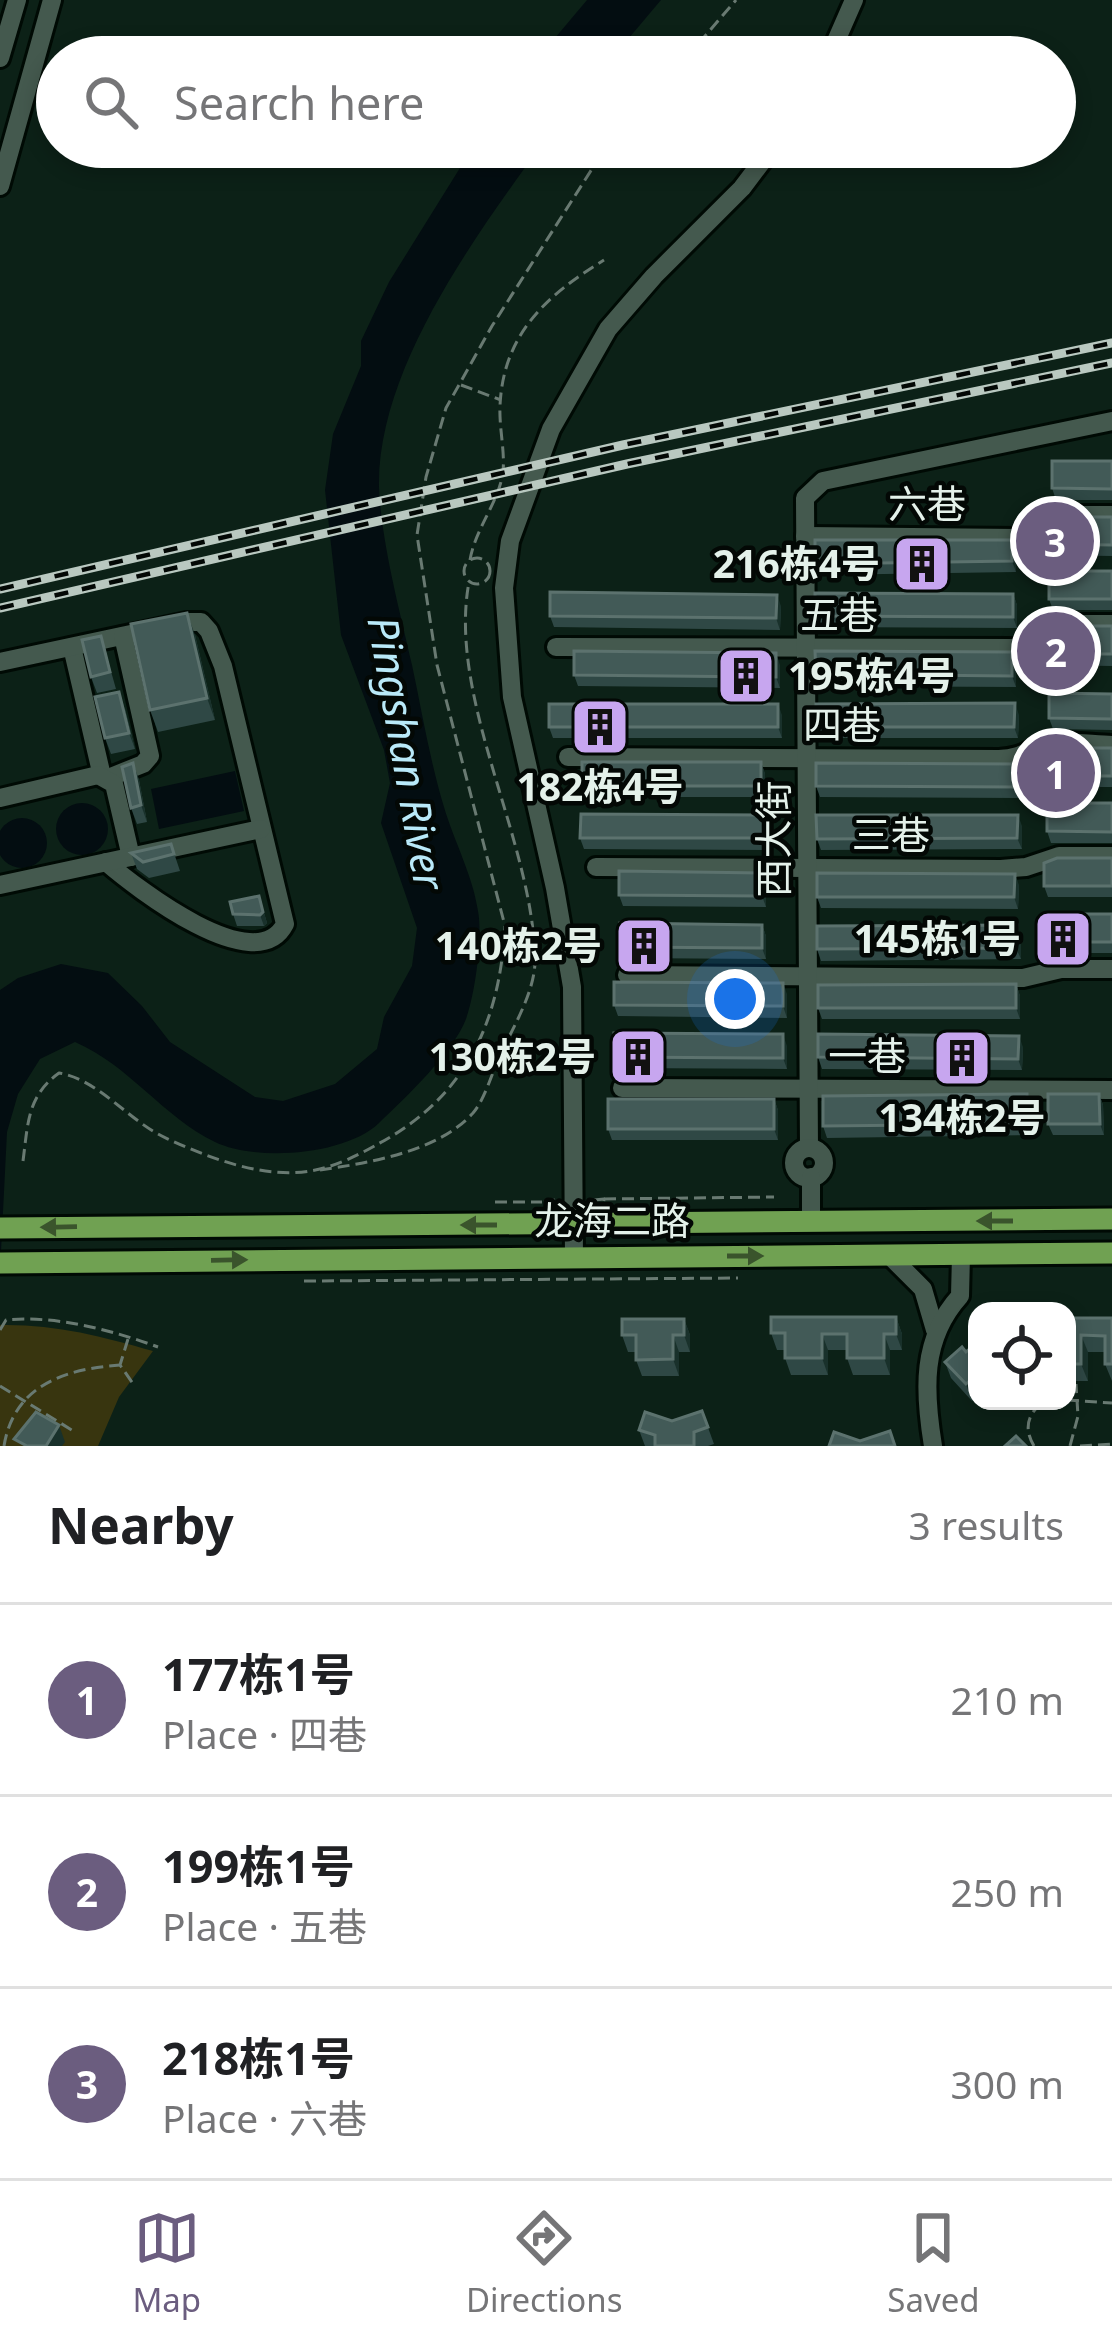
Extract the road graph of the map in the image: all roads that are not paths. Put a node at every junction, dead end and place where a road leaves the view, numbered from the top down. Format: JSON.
{"nodes":[{"id":1,"x":17,"y":0,"type":"edge"},
{"id":2,"x":52,"y":0,"type":"edge"},
{"id":3,"x":854,"y":0,"type":"edge"},
{"id":4,"x":42,"y":36,"type":"edge"},
{"id":5,"x":838,"y":36,"type":"edge"},
{"id":6,"x":36,"y":57,"type":"edge"},
{"id":7,"x":0,"y":58,"type":"edge"},
{"id":8,"x":757,"y":168,"type":"edge"},
{"id":9,"x":0,"y":186,"type":"edge"},
{"id":10,"x":1112,"y":421,"type":"edge"},
{"id":11,"x":1112,"y":515,"type":"edge"},
{"id":12,"x":805,"y":532,"type":"junction"},
{"id":13,"x":1112,"y":624,"type":"edge"},
{"id":14,"x":123,"y":636,"type":"junction"},
{"id":15,"x":72,"y":647,"type":"junction"},
{"id":16,"x":556,"y":647,"type":"dead end"},
{"id":17,"x":806,"y":647,"type":"junction"},
{"id":18,"x":0,"y":662,"type":"edge"},
{"id":19,"x":1112,"y":746,"type":"edge"},
{"id":20,"x":568,"y":757,"type":"dead end"},
{"id":21,"x":806,"y":758,"type":"junction"},
{"id":22,"x":105,"y":777,"type":"junction"},
{"id":23,"x":0,"y":798,"type":"edge"},
{"id":24,"x":261,"y":829,"type":"junction"},
{"id":25,"x":1112,"y":856,"type":"edge"},
{"id":26,"x":131,"y":857,"type":"junction"},
{"id":27,"x":106,"y":862,"type":"junction"},
{"id":28,"x":596,"y":867,"type":"dead end"},
{"id":29,"x":807,"y":868,"type":"junction"},
{"id":30,"x":0,"y":885,"type":"edge"},
{"id":31,"x":1112,"y":969,"type":"edge"},
{"id":32,"x":627,"y":975,"type":"dead end"},
{"id":33,"x":808,"y":977,"type":"junction"},
{"id":34,"x":622,"y":1088,"type":"dead end"},
{"id":35,"x":808,"y":1089,"type":"junction"},
{"id":36,"x":1112,"y":1090,"type":"edge"},
{"id":37,"x":1112,"y":1220,"type":"edge"},
{"id":38,"x":811,"y":1222,"type":"junction"},
{"id":39,"x":574,"y":1225,"type":"junction"},
{"id":40,"x":0,"y":1228,"type":"edge"},
{"id":41,"x":1112,"y":1253,"type":"edge"},
{"id":42,"x":889,"y":1255,"type":"junction"},
{"id":43,"x":961,"y":1255,"type":"junction"},
{"id":44,"x":574,"y":1257,"type":"junction"},
{"id":45,"x":0,"y":1263,"type":"edge"},
{"id":46,"x":935,"y":1330,"type":"junction"},
{"id":47,"x":933,"y":1446,"type":"edge"}],
"edges":[{"from":1,"to":7,"type":"street"},
{"from":2,"to":4,"type":"street"},
{"from":3,"to":5,"type":"street"},
{"from":6,"to":9,"type":"street"},
{"from":8,"to":39,"type":"street"},
{"from":10,"to":12,"type":"street"},
{"from":11,"to":12,"type":"street","name":"六巷"},
{"from":12,"to":17,"type":"street","name":"西大街"},
{"from":13,"to":17,"type":"street","name":"五巷"},
{"from":14,"to":15,"type":"street"},
{"from":14,"to":22,"type":"street"},
{"from":14,"to":24,"type":"street"},
{"from":15,"to":18,"type":"street"},
{"from":15,"to":22,"type":"street"},
{"from":16,"to":17,"type":"street","name":"五巷"},
{"from":17,"to":21,"type":"street","name":"西大街"},
{"from":19,"to":21,"type":"street","name":"四巷"},
{"from":20,"to":21,"type":"street","name":"四巷"},
{"from":21,"to":29,"type":"street","name":"西大街"},
{"from":22,"to":23,"type":"street"},
{"from":22,"to":26,"type":"street"},
{"from":24,"to":26,"type":"street"},
{"from":24,"to":27,"type":"street"},
{"from":25,"to":29,"type":"street","name":"三巷"},
{"from":26,"to":27,"type":"street"},
{"from":27,"to":30,"type":"street"},
{"from":28,"to":29,"type":"street","name":"三巷"},
{"from":29,"to":33,"type":"street","name":"西大街"},
{"from":31,"to":33,"type":"street"},
{"from":32,"to":33,"type":"street"},
{"from":33,"to":35,"type":"street","name":"西大街"},
{"from":34,"to":35,"type":"street","name":"一巷"},
{"from":35,"to":36,"type":"street","name":"一巷"},
{"from":35,"to":38,"type":"street","name":"西大街"},
{"from":37,"to":38,"type":"main road","name":"龙海二路","one_way":true},
{"from":38,"to":39,"type":"main road","name":"龙海二路"},
{"from":39,"to":40,"type":"main road","name":"龙海二路","one_way":true},
{"from":39,"to":44,"type":"street"},
{"from":41,"to":43,"type":"main road","name":"龙海二路"},
{"from":42,"to":43,"type":"main road","name":"龙海二路"},
{"from":44,"to":42,"type":"main road","name":"龙海二路","one_way":true},
{"from":42,"to":46,"type":"street"},
{"from":43,"to":46,"type":"street"},
{"from":45,"to":44,"type":"main road","name":"龙海二路","one_way":true},
{"from":46,"to":47,"type":"street"}]}
